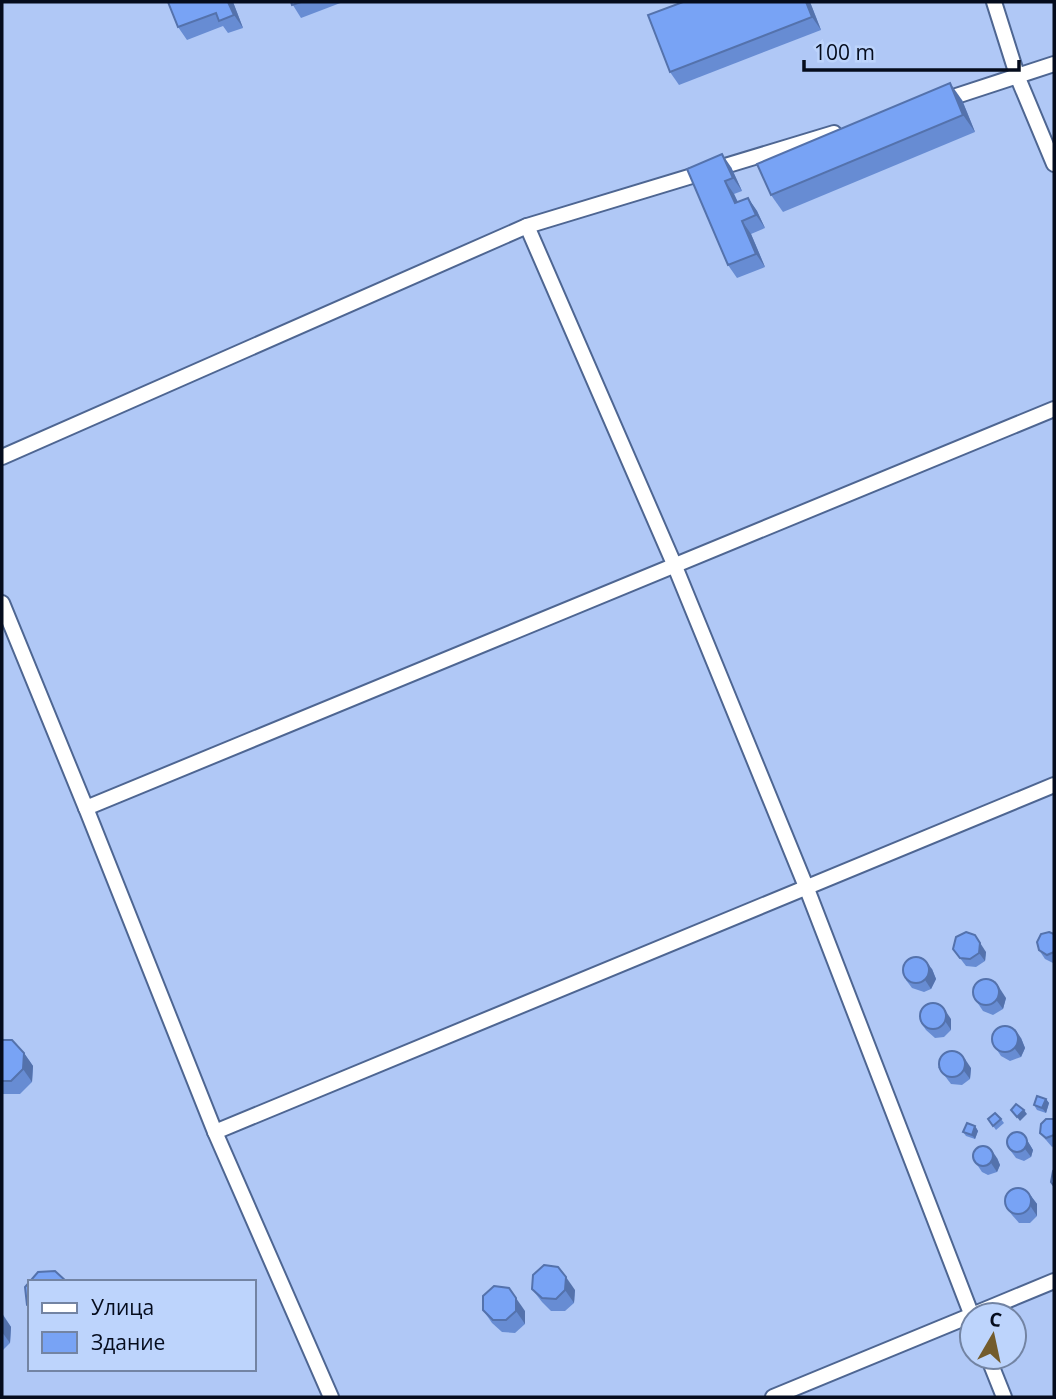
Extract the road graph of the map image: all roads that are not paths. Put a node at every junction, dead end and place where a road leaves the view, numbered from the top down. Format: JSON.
{"nodes":[{"id":1,"x":994,"y":2,"type":"edge"},
{"id":2,"x":1054,"y":64,"type":"edge"},
{"id":3,"x":1018,"y":78,"type":"junction"},
{"id":4,"x":925,"y":106,"type":"edge"},
{"id":5,"x":845,"y":130,"type":"edge"},
{"id":6,"x":1054,"y":164,"type":"edge"},
{"id":7,"x":527,"y":226,"type":"junction"},
{"id":8,"x":1054,"y":408,"type":"edge"},
{"id":9,"x":2,"y":457,"type":"edge"},
{"id":10,"x":674,"y":564,"type":"junction"},
{"id":11,"x":2,"y":603,"type":"edge"},
{"id":12,"x":1054,"y":785,"type":"edge"},
{"id":13,"x":86,"y":808,"type":"junction"},
{"id":14,"x":807,"y":889,"type":"junction"},
{"id":15,"x":215,"y":1132,"type":"junction"},
{"id":16,"x":1054,"y":1281,"type":"edge"},
{"id":17,"x":967,"y":1301,"type":"edge"},
{"id":18,"x":1006,"y":1301,"type":"edge"},
{"id":19,"x":958,"y":1321,"type":"edge"},
{"id":20,"x":994,"y":1371,"type":"edge"},
{"id":21,"x":331,"y":1397,"type":"edge"},
{"id":22,"x":773,"y":1397,"type":"edge"},
{"id":23,"x":1004,"y":1397,"type":"edge"}],
"edges":[{"from":1,"to":3,"type":"lane"},
{"from":2,"to":3,"type":"lane"},
{"from":3,"to":4,"type":"lane"},
{"from":3,"to":6,"type":"lane"},
{"from":5,"to":7,"type":"lane"},
{"from":7,"to":9,"type":"lane"},
{"from":7,"to":10,"type":"lane"},
{"from":8,"to":10,"type":"lane"},
{"from":10,"to":13,"type":"lane"},
{"from":10,"to":14,"type":"lane"},
{"from":11,"to":13,"type":"lane"},
{"from":12,"to":14,"type":"lane"},
{"from":13,"to":15,"type":"lane"},
{"from":14,"to":15,"type":"lane"},
{"from":14,"to":17,"type":"lane"},
{"from":15,"to":21,"type":"lane"},
{"from":16,"to":18,"type":"lane"},
{"from":19,"to":22,"type":"lane"},
{"from":20,"to":23,"type":"lane"}]}
